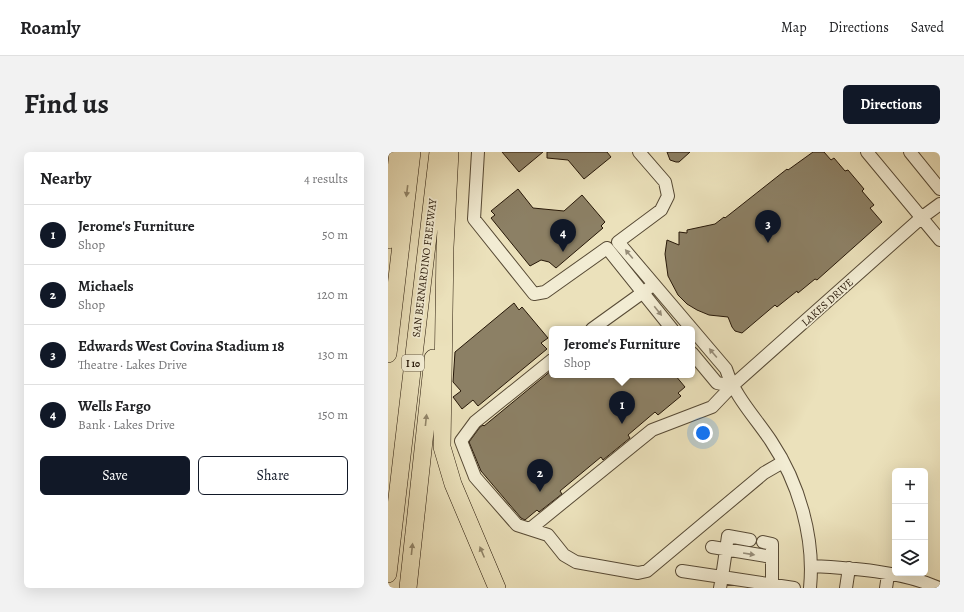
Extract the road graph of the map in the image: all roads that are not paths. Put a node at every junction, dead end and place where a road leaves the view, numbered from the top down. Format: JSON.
{"nodes":[{"id":1,"x":390,"y":152,"type":"edge"},
{"id":2,"x":398,"y":152,"type":"edge"},
{"id":3,"x":412,"y":152,"type":"edge"},
{"id":4,"x":426,"y":152,"type":"edge"},
{"id":5,"x":438,"y":152,"type":"edge"},
{"id":6,"x":450,"y":152,"type":"edge"},
{"id":7,"x":478,"y":152,"type":"edge"},
{"id":8,"x":639,"y":152,"type":"edge"},
{"id":9,"x":868,"y":152,"type":"edge"},
{"id":10,"x":910,"y":152,"type":"edge"},
{"id":11,"x":388,"y":161,"type":"edge"},
{"id":12,"x":940,"y":189,"type":"edge"},
{"id":13,"x":940,"y":204,"type":"edge"},
{"id":14,"x":921,"y":218,"type":"junction"},
{"id":15,"x":388,"y":240,"type":"edge"},
{"id":16,"x":940,"y":240,"type":"edge"},
{"id":17,"x":446,"y":247,"type":"junction"},
{"id":18,"x":654,"y":284,"type":"junction"},
{"id":19,"x":643,"y":294,"type":"junction"},
{"id":20,"x":596,"y":326,"type":"edge"},
{"id":21,"x":670,"y":326,"type":"edge"},
{"id":22,"x":690,"y":326,"type":"edge"},
{"id":23,"x":695,"y":332,"type":"edge"},
{"id":24,"x":388,"y":354,"type":"edge"},
{"id":25,"x":695,"y":357,"type":"edge"},
{"id":26,"x":549,"y":362,"type":"edge"},
{"id":27,"x":732,"y":386,"type":"junction"},
{"id":28,"x":783,"y":462,"type":"junction"},
{"id":29,"x":388,"y":477,"type":"edge"},
{"id":30,"x":530,"y":529,"type":"junction"},
{"id":31,"x":750,"y":540,"type":"dead end"},
{"id":32,"x":764,"y":542,"type":"dead end"},
{"id":33,"x":712,"y":547,"type":"dead end"},
{"id":34,"x":726,"y":550,"type":"junction"},
{"id":35,"x":772,"y":558,"type":"junction"},
{"id":36,"x":811,"y":566,"type":"junction"},
{"id":37,"x":849,"y":568,"type":"junction"},
{"id":38,"x":682,"y":570,"type":"dead end"},
{"id":39,"x":388,"y":574,"type":"edge"},
{"id":40,"x":888,"y":575,"type":"junction"},
{"id":41,"x":721,"y":583,"type":"edge"},
{"id":42,"x":744,"y":584,"type":"edge"},
{"id":43,"x":810,"y":586,"type":"edge"},
{"id":44,"x":773,"y":587,"type":"edge"},
{"id":45,"x":408,"y":588,"type":"edge"},
{"id":46,"x":497,"y":588,"type":"edge"},
{"id":47,"x":794,"y":588,"type":"edge"},
{"id":48,"x":846,"y":588,"type":"edge"},
{"id":49,"x":886,"y":588,"type":"edge"},
{"id":50,"x":939,"y":588,"type":"edge"}],
"edges":[{"from":1,"to":11,"type":"highway"},
{"from":2,"to":15,"type":"highway"},
{"from":3,"to":24,"type":"highway","one_way":true},
{"from":4,"to":29,"type":"highway"},
{"from":5,"to":39,"type":"highway","name":"SAN BERNARDINO FREEWAY","number":"I 10"},
{"from":6,"to":17,"type":"highway"},
{"from":7,"to":19,"type":"street"},
{"from":18,"to":8,"type":"street","one_way":true},
{"from":9,"to":14,"type":"street"},
{"from":10,"to":12,"type":"street"},
{"from":13,"to":14,"type":"street","name":"LAKES DRIVE"},
{"from":14,"to":16,"type":"street"},
{"from":14,"to":27,"type":"street","name":"LAKES DRIVE"},
{"from":45,"to":17,"type":"highway","one_way":true},
{"from":46,"to":17,"type":"highway","one_way":true},
{"from":18,"to":19,"type":"street"},
{"from":22,"to":18,"type":"street","one_way":true},
{"from":19,"to":20,"type":"street"},
{"from":19,"to":21,"type":"street","one_way":true},
{"from":27,"to":23,"type":"street","one_way":true},
{"from":25,"to":27,"type":"street"},
{"from":26,"to":30,"type":"street"},
{"from":27,"to":28,"type":"street"},
{"from":27,"to":30,"type":"street","name":"LAKES DRIVE"},
{"from":28,"to":30,"type":"street"},
{"from":28,"to":36,"type":"street"},
{"from":31,"to":34,"type":"street"},
{"from":32,"to":35,"type":"street"},
{"from":33,"to":34,"type":"street"},
{"from":34,"to":35,"type":"street","one_way":true},
{"from":34,"to":41,"type":"street"},
{"from":35,"to":44,"type":"street"},
{"from":36,"to":37,"type":"street"},
{"from":36,"to":43,"type":"street"},
{"from":37,"to":40,"type":"street"},
{"from":37,"to":48,"type":"street"},
{"from":38,"to":41,"type":"street"},
{"from":40,"to":49,"type":"street"},
{"from":40,"to":50,"type":"street"},
{"from":41,"to":42,"type":"street"},
{"from":42,"to":44,"type":"street"},
{"from":44,"to":47,"type":"street"}]}
